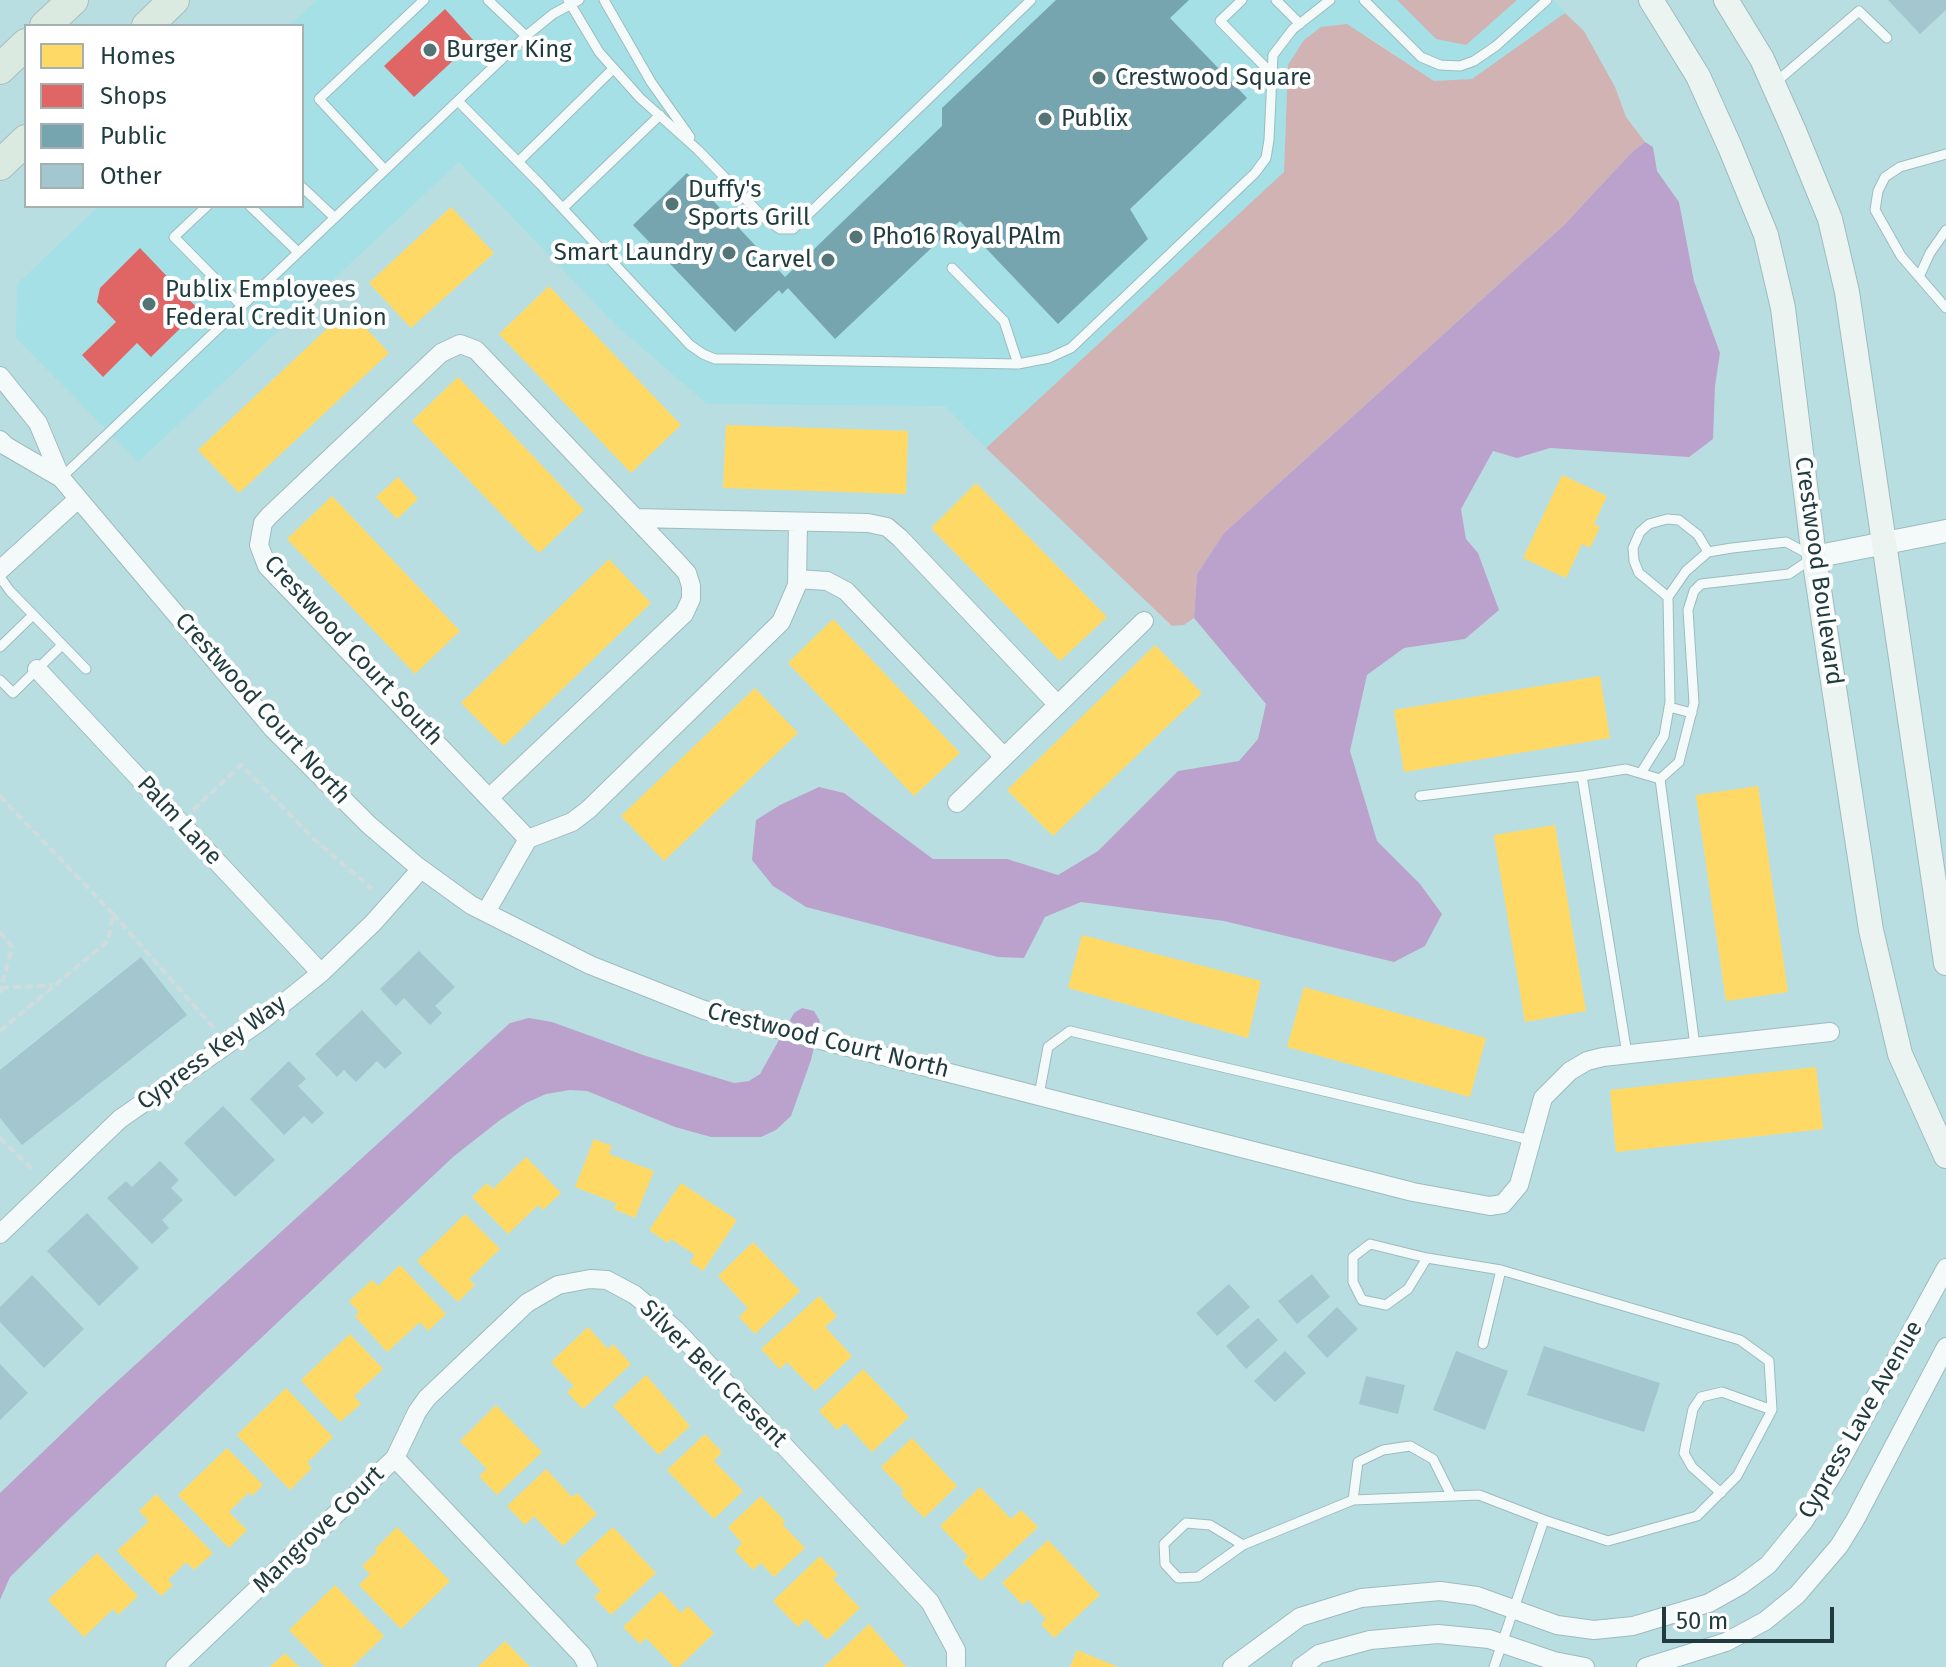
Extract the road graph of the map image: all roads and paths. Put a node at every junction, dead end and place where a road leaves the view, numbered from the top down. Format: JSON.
{"nodes":[{"id":1,"x":73,"y":0,"type":"edge"},
{"id":2,"x":174,"y":0,"type":"edge"},
{"id":3,"x":424,"y":0,"type":"edge"},
{"id":4,"x":488,"y":0,"type":"edge"},
{"id":5,"x":604,"y":0,"type":"edge"},
{"id":6,"x":1031,"y":0,"type":"edge"},
{"id":7,"x":1242,"y":0,"type":"edge"},
{"id":8,"x":1276,"y":0,"type":"edge"},
{"id":9,"x":1330,"y":0,"type":"edge"},
{"id":10,"x":1364,"y":0,"type":"edge"},
{"id":11,"x":1547,"y":0,"type":"edge"},
{"id":12,"x":1651,"y":0,"type":"edge"},
{"id":13,"x":1726,"y":0,"type":"edge"},
{"id":14,"x":573,"y":1,"type":"edge"},
{"id":15,"x":47,"y":24,"type":"edge"},
{"id":16,"x":149,"y":24,"type":"edge"},
{"id":17,"x":1300,"y":24,"type":"junction"},
{"id":18,"x":526,"y":36,"type":"junction"},
{"id":19,"x":1887,"y":38,"type":"dead end"},
{"id":20,"x":24,"y":46,"type":"edge"},
{"id":21,"x":0,"y":69,"type":"edge"},
{"id":22,"x":613,"y":69,"type":"junction"},
{"id":23,"x":1272,"y":74,"type":"junction"},
{"id":24,"x":1773,"y":84,"type":"junction"},
{"id":25,"x":458,"y":101,"type":"junction"},
{"id":26,"x":660,"y":115,"type":"junction"},
{"id":27,"x":24,"y":142,"type":"edge"},
{"id":28,"x":698,"y":150,"type":"junction"},
{"id":29,"x":1946,"y":154,"type":"edge"},
{"id":30,"x":518,"y":162,"type":"junction"},
{"id":31,"x":0,"y":165,"type":"edge"},
{"id":32,"x":385,"y":170,"type":"junction"},
{"id":33,"x":304,"y":189,"type":"edge"},
{"id":34,"x":205,"y":208,"type":"edge"},
{"id":35,"x":252,"y":208,"type":"edge"},
{"id":36,"x":563,"y":208,"type":"junction"},
{"id":37,"x":334,"y":217,"type":"junction"},
{"id":38,"x":1946,"y":230,"type":"edge"},
{"id":39,"x":298,"y":252,"type":"junction"},
{"id":40,"x":952,"y":268,"type":"dead end"},
{"id":41,"x":1919,"y":277,"type":"junction"},
{"id":42,"x":242,"y":306,"type":"junction"},
{"id":43,"x":1946,"y":308,"type":"edge"},
{"id":44,"x":1018,"y":364,"type":"junction"},
{"id":45,"x":0,"y":376,"type":"edge"},
{"id":46,"x":0,"y":440,"type":"edge"},
{"id":47,"x":61,"y":478,"type":"junction"},
{"id":48,"x":78,"y":499,"type":"junction"},
{"id":49,"x":635,"y":518,"type":"junction"},
{"id":50,"x":798,"y":522,"type":"junction"},
{"id":51,"x":1946,"y":531,"type":"edge"},
{"id":52,"x":1885,"y":544,"type":"junction"},
{"id":53,"x":1708,"y":552,"type":"junction"},
{"id":54,"x":1814,"y":557,"type":"junction"},
{"id":55,"x":0,"y":570,"type":"edge"},
{"id":56,"x":0,"y":577,"type":"edge"},
{"id":57,"x":797,"y":579,"type":"junction"},
{"id":58,"x":1668,"y":597,"type":"junction"},
{"id":59,"x":33,"y":615,"type":"junction"},
{"id":60,"x":1144,"y":621,"type":"dead end"},
{"id":61,"x":62,"y":645,"type":"junction"},
{"id":62,"x":0,"y":647,"type":"edge"},
{"id":63,"x":37,"y":669,"type":"junction"},
{"id":64,"x":86,"y":669,"type":"dead end"},
{"id":65,"x":0,"y":680,"type":"edge"},
{"id":66,"x":1058,"y":705,"type":"junction"},
{"id":67,"x":1669,"y":707,"type":"junction"},
{"id":68,"x":1692,"y":713,"type":"junction"},
{"id":69,"x":1004,"y":757,"type":"junction"},
{"id":70,"x":1641,"y":773,"type":"junction"},
{"id":71,"x":1582,"y":776,"type":"junction"},
{"id":72,"x":1660,"y":779,"type":"junction"},
{"id":73,"x":0,"y":796,"type":"edge"},
{"id":74,"x":1420,"y":796,"type":"dead end"},
{"id":75,"x":489,"y":798,"type":"junction"},
{"id":76,"x":957,"y":803,"type":"dead end"},
{"id":77,"x":189,"y":814,"type":"dead end"},
{"id":78,"x":528,"y":839,"type":"junction"},
{"id":79,"x":421,"y":869,"type":"junction"},
{"id":80,"x":372,"y":889,"type":"dead end"},
{"id":81,"x":486,"y":912,"type":"junction"},
{"id":82,"x":113,"y":914,"type":"junction"},
{"id":83,"x":0,"y":932,"type":"edge"},
{"id":84,"x":1946,"y":963,"type":"edge"},
{"id":85,"x":321,"y":973,"type":"junction"},
{"id":86,"x":54,"y":984,"type":"junction"},
{"id":87,"x":1,"y":990,"type":"edge"},
{"id":88,"x":214,"y":1028,"type":"dead end"},
{"id":89,"x":0,"y":1031,"type":"edge"},
{"id":90,"x":1830,"y":1032,"type":"dead end"},
{"id":91,"x":1695,"y":1046,"type":"junction"},
{"id":92,"x":1627,"y":1054,"type":"junction"},
{"id":93,"x":1039,"y":1095,"type":"junction"},
{"id":94,"x":0,"y":1138,"type":"edge"},
{"id":95,"x":1531,"y":1140,"type":"junction"},
{"id":96,"x":1946,"y":1156,"type":"edge"},
{"id":97,"x":32,"y":1169,"type":"dead end"},
{"id":98,"x":0,"y":1234,"type":"edge"},
{"id":99,"x":1427,"y":1258,"type":"junction"},
{"id":100,"x":1946,"y":1268,"type":"edge"},
{"id":101,"x":1501,"y":1270,"type":"junction"},
{"id":102,"x":1483,"y":1344,"type":"dead end"},
{"id":103,"x":1946,"y":1347,"type":"edge"},
{"id":104,"x":1772,"y":1410,"type":"junction"},
{"id":105,"x":395,"y":1458,"type":"junction"},
{"id":106,"x":1721,"y":1493,"type":"junction"},
{"id":107,"x":1451,"y":1495,"type":"junction"},
{"id":108,"x":1353,"y":1500,"type":"junction"},
{"id":109,"x":1544,"y":1520,"type":"junction"},
{"id":110,"x":1243,"y":1545,"type":"junction"},
{"id":111,"x":1512,"y":1610,"type":"junction"},
{"id":112,"x":1500,"y":1644,"type":"junction"},
{"id":113,"x":175,"y":1667,"type":"edge"},
{"id":114,"x":588,"y":1667,"type":"edge"},
{"id":115,"x":956,"y":1667,"type":"edge"},
{"id":116,"x":1232,"y":1667,"type":"edge"},
{"id":117,"x":1301,"y":1667,"type":"edge"},
{"id":118,"x":1494,"y":1667,"type":"edge"},
{"id":119,"x":1585,"y":1667,"type":"edge"},
{"id":120,"x":1646,"y":1667,"type":"edge"}],
"edges":[{"from":1,"to":15,"type":"highway"},
{"from":2,"to":16,"type":"highway"},
{"from":3,"to":32,"type":"lane"},
{"from":4,"to":18,"type":"lane"},
{"from":5,"to":28,"type":"lane"},
{"from":6,"to":28,"type":"lane"},
{"from":7,"to":23,"type":"lane"},
{"from":8,"to":17,"type":"lane"},
{"from":9,"to":17,"type":"lane"},
{"from":10,"to":11,"type":"lane"},
{"from":12,"to":54,"type":"main road","name":"Crestwood Boulevard"},
{"from":13,"to":24,"type":"main road"},
{"from":14,"to":18,"type":"lane"},
{"from":14,"to":22,"type":"lane"},
{"from":17,"to":23,"type":"lane"},
{"from":18,"to":25,"type":"lane"},
{"from":19,"to":24,"type":"lane"},
{"from":20,"to":21,"type":"highway"},
{"from":22,"to":26,"type":"lane"},
{"from":22,"to":30,"type":"lane"},
{"from":23,"to":44,"type":"lane"},
{"from":24,"to":52,"type":"main road"},
{"from":25,"to":30,"type":"lane"},
{"from":25,"to":32,"type":"lane"},
{"from":26,"to":28,"type":"lane"},
{"from":26,"to":36,"type":"lane"},
{"from":27,"to":31,"type":"highway"},
{"from":29,"to":41,"type":"lane"},
{"from":30,"to":36,"type":"lane"},
{"from":32,"to":37,"type":"lane"},
{"from":33,"to":37,"type":"lane"},
{"from":34,"to":42,"type":"lane"},
{"from":35,"to":39,"type":"lane"},
{"from":36,"to":44,"type":"lane"},
{"from":37,"to":39,"type":"lane"},
{"from":38,"to":41,"type":"lane"},
{"from":39,"to":42,"type":"lane"},
{"from":40,"to":44,"type":"lane"},
{"from":41,"to":43,"type":"lane"},
{"from":42,"to":47,"type":"lane"},
{"from":45,"to":47,"type":"street","name":"Crestwood Court North"},
{"from":46,"to":47,"type":"street","name":"Crestwood Court North"},
{"from":47,"to":48,"type":"street","name":"Crestwood Court North"},
{"from":48,"to":55,"type":"street"},
{"from":48,"to":79,"type":"street","name":"Crestwood Court North"},
{"from":49,"to":50,"type":"street"},
{"from":49,"to":75,"type":"street","name":"Crestwood Court South"},
{"from":49,"to":75,"type":"street","name":"Crestwood Court South"},
{"from":50,"to":57,"type":"street"},
{"from":50,"to":66,"type":"street"},
{"from":51,"to":52,"type":"street"},
{"from":52,"to":54,"type":"street"},
{"from":52,"to":84,"type":"main road"},
{"from":53,"to":54,"type":"lane"},
{"from":53,"to":58,"type":"lane"},
{"from":53,"to":58,"type":"lane"},
{"from":54,"to":68,"type":"lane"},
{"from":54,"to":96,"type":"main road","name":"Crestwood Boulevard"},
{"from":56,"to":59,"type":"lane"},
{"from":57,"to":69,"type":"street"},
{"from":57,"to":78,"type":"street"},
{"from":58,"to":67,"type":"lane"},
{"from":59,"to":61,"type":"lane"},
{"from":59,"to":62,"type":"lane"},
{"from":60,"to":66,"type":"street"},
{"from":61,"to":63,"type":"lane"},
{"from":61,"to":64,"type":"lane"},
{"from":63,"to":65,"type":"lane"},
{"from":63,"to":85,"type":"street","name":"Palm Lane"},
{"from":66,"to":69,"type":"street"},
{"from":67,"to":68,"type":"lane"},
{"from":67,"to":70,"type":"lane"},
{"from":68,"to":72,"type":"lane"},
{"from":69,"to":76,"type":"street"},
{"from":70,"to":71,"type":"lane"},
{"from":70,"to":72,"type":"lane"},
{"from":71,"to":74,"type":"lane"},
{"from":71,"to":92,"type":"lane"},
{"from":72,"to":91,"type":"lane"},
{"from":73,"to":82,"type":"path"},
{"from":75,"to":78,"type":"street","name":"Crestwood Court South"},
{"from":77,"to":80,"type":"path"},
{"from":78,"to":81,"type":"street"},
{"from":79,"to":81,"type":"street","name":"Crestwood Court North"},
{"from":79,"to":85,"type":"street","name":"Cypress Key Way"},
{"from":81,"to":93,"type":"street","name":"Crestwood Court North"},
{"from":82,"to":86,"type":"path"},
{"from":82,"to":88,"type":"path"},
{"from":83,"to":87,"type":"path"},
{"from":85,"to":98,"type":"street","name":"Cypress Key Way"},
{"from":86,"to":87,"type":"path"},
{"from":86,"to":89,"type":"path"},
{"from":90,"to":91,"type":"street","name":"Crestwood Court North"},
{"from":91,"to":92,"type":"street","name":"Crestwood Court North"},
{"from":92,"to":95,"type":"street","name":"Crestwood Court North"},
{"from":93,"to":95,"type":"street","name":"Crestwood Court North"},
{"from":93,"to":95,"type":"lane"},
{"from":94,"to":97,"type":"path"},
{"from":99,"to":99,"type":"lane"},
{"from":99,"to":101,"type":"lane"},
{"from":100,"to":111,"type":"street","name":"Cypress Lave Avenue"},
{"from":101,"to":102,"type":"lane"},
{"from":101,"to":104,"type":"lane"},
{"from":103,"to":120,"type":"street","name":"Cypress Lave Avenue"},
{"from":104,"to":106,"type":"lane"},
{"from":104,"to":106,"type":"lane"},
{"from":105,"to":113,"type":"street","name":"Mangrove Court"},
{"from":105,"to":114,"type":"street","name":"Mangrove Court"},
{"from":105,"to":115,"type":"street","name":"Silver Bell Cresent"},
{"from":106,"to":109,"type":"lane"},
{"from":107,"to":108,"type":"lane"},
{"from":107,"to":108,"type":"lane"},
{"from":107,"to":109,"type":"lane"},
{"from":108,"to":110,"type":"lane"},
{"from":109,"to":111,"type":"lane"},
{"from":110,"to":110,"type":"lane"},
{"from":111,"to":112,"type":"lane"},
{"from":111,"to":116,"type":"street","name":"Cypress Lave Avenue"},
{"from":112,"to":117,"type":"street"},
{"from":112,"to":118,"type":"lane"},
{"from":112,"to":119,"type":"street"}]}
